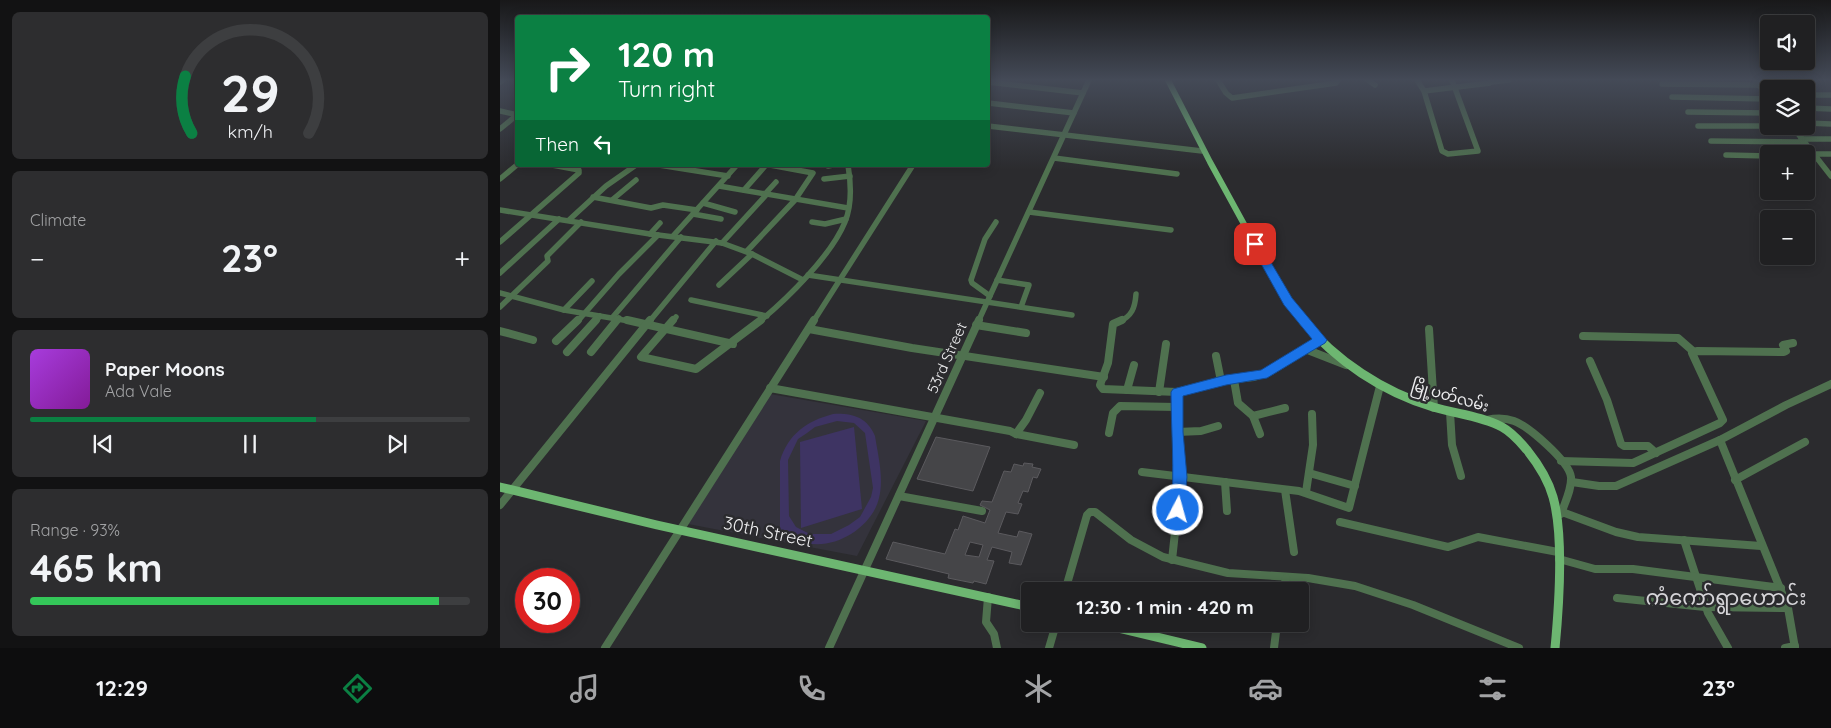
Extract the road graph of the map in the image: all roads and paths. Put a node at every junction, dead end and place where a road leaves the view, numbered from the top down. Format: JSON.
{"nodes":[{"id":1,"x":1050,"y":110,"type":"edge"},
{"id":2,"x":1075,"y":110,"type":"edge"},
{"id":3,"x":1182,"y":110,"type":"edge"},
{"id":4,"x":1430,"y":110,"type":"edge"},
{"id":5,"x":1463,"y":110,"type":"edge"},
{"id":6,"x":500,"y":111,"type":"edge"},
{"id":7,"x":1688,"y":112,"type":"dead end"},
{"id":8,"x":1760,"y":112,"type":"edge"},
{"id":9,"x":1074,"y":113,"type":"junction"},
{"id":10,"x":515,"y":114,"type":"edge"},
{"id":11,"x":515,"y":116,"type":"edge"},
{"id":12,"x":1815,"y":123,"type":"edge"},
{"id":13,"x":1831,"y":124,"type":"edge"},
{"id":14,"x":990,"y":126,"type":"edge"},
{"id":15,"x":1698,"y":126,"type":"dead end"},
{"id":16,"x":1760,"y":126,"type":"edge"},
{"id":17,"x":500,"y":129,"type":"edge"},
{"id":18,"x":1064,"y":135,"type":"junction"},
{"id":19,"x":1799,"y":135,"type":"edge"},
{"id":20,"x":1831,"y":139,"type":"edge"},
{"id":21,"x":1803,"y":140,"type":"junction"},
{"id":22,"x":1711,"y":141,"type":"dead end"},
{"id":23,"x":1807,"y":145,"type":"edge"},
{"id":24,"x":1202,"y":151,"type":"junction"},
{"id":25,"x":1831,"y":154,"type":"edge"},
{"id":26,"x":1726,"y":155,"type":"dead end"},
{"id":27,"x":1760,"y":156,"type":"edge"},
{"id":28,"x":1815,"y":156,"type":"joint"},
{"id":29,"x":1054,"y":158,"type":"junction"},
{"id":30,"x":515,"y":166,"type":"edge"},
{"id":31,"x":567,"y":167,"type":"edge"},
{"id":32,"x":633,"y":167,"type":"edge"},
{"id":33,"x":672,"y":167,"type":"edge"},
{"id":34,"x":735,"y":167,"type":"edge"},
{"id":35,"x":764,"y":167,"type":"edge"},
{"id":36,"x":783,"y":167,"type":"edge"},
{"id":37,"x":804,"y":167,"type":"edge"},
{"id":38,"x":848,"y":167,"type":"edge"},
{"id":39,"x":911,"y":167,"type":"edge"},
{"id":40,"x":802,"y":170,"type":"junction"},
{"id":41,"x":1830,"y":173,"type":"edge"},
{"id":42,"x":1177,"y":174,"type":"dead end"},
{"id":43,"x":728,"y":176,"type":"junction"},
{"id":44,"x":850,"y":176,"type":"junction"},
{"id":45,"x":500,"y":179,"type":"edge"},
{"id":46,"x":824,"y":179,"type":"dead end"},
{"id":47,"x":636,"y":180,"type":"dead end"},
{"id":48,"x":776,"y":182,"type":"dead end"},
{"id":49,"x":719,"y":186,"type":"junction"},
{"id":50,"x":744,"y":190,"type":"junction"},
{"id":51,"x":766,"y":194,"type":"junction"},
{"id":52,"x":594,"y":197,"type":"junction"},
{"id":53,"x":612,"y":200,"type":"junction"},
{"id":54,"x":795,"y":200,"type":"junction"},
{"id":55,"x":703,"y":203,"type":"junction"},
{"id":56,"x":848,"y":208,"type":"junction"},
{"id":57,"x":502,"y":211,"type":"edge"},
{"id":58,"x":695,"y":212,"type":"junction"},
{"id":59,"x":735,"y":212,"type":"dead end"},
{"id":60,"x":1029,"y":212,"type":"junction"},
{"id":61,"x":532,"y":215,"type":"junction"},
{"id":62,"x":559,"y":219,"type":"junction"},
{"id":63,"x":721,"y":219,"type":"dead end"},
{"id":64,"x":846,"y":219,"type":"junction"},
{"id":65,"x":569,"y":220,"type":"junction"},
{"id":66,"x":581,"y":222,"type":"junction"},
{"id":67,"x":812,"y":222,"type":"dead end"},
{"id":68,"x":996,"y":222,"type":"dead end"},
{"id":69,"x":660,"y":223,"type":"dead end"},
{"id":70,"x":1170,"y":230,"type":"dead end"},
{"id":71,"x":650,"y":234,"type":"junction"},
{"id":72,"x":658,"y":235,"type":"junction"},
{"id":73,"x":673,"y":236,"type":"junction"},
{"id":74,"x":681,"y":237,"type":"junction"},
{"id":75,"x":500,"y":242,"type":"edge"},
{"id":76,"x":719,"y":242,"type":"junction"},
{"id":77,"x":750,"y":252,"type":"junction"},
{"id":78,"x":500,"y":273,"type":"edge"},
{"id":79,"x":806,"y":278,"type":"junction"},
{"id":80,"x":841,"y":280,"type":"junction"},
{"id":81,"x":997,"y":280,"type":"junction"},
{"id":82,"x":592,"y":281,"type":"dead end"},
{"id":83,"x":719,"y":286,"type":"dead end"},
{"id":84,"x":500,"y":294,"type":"edge"},
{"id":85,"x":1136,"y":294,"type":"dead end"},
{"id":86,"x":513,"y":296,"type":"junction"},
{"id":87,"x":988,"y":299,"type":"junction"},
{"id":88,"x":690,"y":300,"type":"dead end"},
{"id":89,"x":500,"y":306,"type":"edge"},
{"id":90,"x":1021,"y":307,"type":"junction"},
{"id":91,"x":564,"y":310,"type":"junction"},
{"id":92,"x":585,"y":314,"type":"junction"},
{"id":93,"x":1072,"y":315,"type":"dead end"},
{"id":94,"x":600,"y":316,"type":"junction"},
{"id":95,"x":766,"y":316,"type":"junction"},
{"id":96,"x":676,"y":317,"type":"dead end"},
{"id":97,"x":616,"y":318,"type":"junction"},
{"id":98,"x":647,"y":324,"type":"junction"},
{"id":99,"x":976,"y":325,"type":"junction"},
{"id":100,"x":665,"y":329,"type":"junction"},
{"id":101,"x":808,"y":329,"type":"junction"},
{"id":102,"x":1429,"y":329,"type":"dead end"},
{"id":103,"x":500,"y":330,"type":"edge"},
{"id":104,"x":1026,"y":333,"type":"dead end"},
{"id":105,"x":1583,"y":336,"type":"dead end"},
{"id":106,"x":533,"y":340,"type":"dead end"},
{"id":107,"x":1321,"y":340,"type":"junction"},
{"id":108,"x":556,"y":341,"type":"dead end"},
{"id":109,"x":1793,"y":343,"type":"dead end"},
{"id":110,"x":733,"y":344,"type":"junction"},
{"id":111,"x":1166,"y":344,"type":"dead end"},
{"id":112,"x":1305,"y":350,"type":"junction"},
{"id":113,"x":567,"y":352,"type":"dead end"},
{"id":114,"x":591,"y":352,"type":"dead end"},
{"id":115,"x":1694,"y":352,"type":"junction"},
{"id":116,"x":962,"y":356,"type":"junction"},
{"id":117,"x":1216,"y":356,"type":"dead end"},
{"id":118,"x":1590,"y":361,"type":"dead end"},
{"id":119,"x":1134,"y":365,"type":"dead end"},
{"id":120,"x":1350,"y":366,"type":"junction"},
{"id":121,"x":1104,"y":377,"type":"junction"},
{"id":122,"x":1234,"y":380,"type":"junction"},
{"id":123,"x":1221,"y":381,"type":"junction"},
{"id":124,"x":1831,"y":384,"type":"edge"},
{"id":125,"x":1380,"y":386,"type":"junction"},
{"id":126,"x":770,"y":388,"type":"junction"},
{"id":127,"x":1127,"y":390,"type":"junction"},
{"id":128,"x":1159,"y":392,"type":"junction"},
{"id":129,"x":1177,"y":392,"type":"junction"},
{"id":130,"x":1040,"y":394,"type":"dead end"},
{"id":131,"x":1177,"y":407,"type":"junction"},
{"id":132,"x":1285,"y":408,"type":"dead end"},
{"id":133,"x":1434,"y":408,"type":"junction"},
{"id":134,"x":1450,"y":412,"type":"junction"},
{"id":135,"x":1312,"y":414,"type":"dead end"},
{"id":136,"x":1253,"y":416,"type":"junction"},
{"id":137,"x":934,"y":418,"type":"junction"},
{"id":138,"x":1486,"y":420,"type":"junction"},
{"id":139,"x":1218,"y":426,"type":"dead end"},
{"id":140,"x":1177,"y":432,"type":"junction"},
{"id":141,"x":1109,"y":433,"type":"dead end"},
{"id":142,"x":1016,"y":434,"type":"junction"},
{"id":143,"x":1260,"y":434,"type":"dead end"},
{"id":144,"x":1720,"y":440,"type":"junction"},
{"id":145,"x":1805,"y":442,"type":"dead end"},
{"id":146,"x":1074,"y":445,"type":"dead end"},
{"id":147,"x":1656,"y":453,"type":"junction"},
{"id":148,"x":1561,"y":461,"type":"junction"},
{"id":149,"x":1142,"y":472,"type":"dead end"},
{"id":150,"x":1309,"y":473,"type":"junction"},
{"id":151,"x":1460,"y":476,"type":"dead end"},
{"id":152,"x":1181,"y":477,"type":"junction"},
{"id":153,"x":1734,"y":480,"type":"junction"},
{"id":154,"x":1225,"y":482,"type":"junction"},
{"id":155,"x":1572,"y":482,"type":"junction"},
{"id":156,"x":1356,"y":486,"type":"junction"},
{"id":157,"x":500,"y":487,"type":"edge"},
{"id":158,"x":512,"y":490,"type":"junction"},
{"id":159,"x":1285,"y":490,"type":"junction"},
{"id":160,"x":1306,"y":492,"type":"junction"},
{"id":161,"x":899,"y":496,"type":"junction"},
{"id":162,"x":500,"y":505,"type":"edge"},
{"id":163,"x":982,"y":511,"type":"dead end"},
{"id":164,"x":1227,"y":511,"type":"dead end"},
{"id":165,"x":1562,"y":512,"type":"junction"},
{"id":166,"x":1340,"y":522,"type":"dead end"},
{"id":167,"x":1558,"y":524,"type":"junction"},
{"id":168,"x":679,"y":530,"type":"junction"},
{"id":169,"x":1684,"y":540,"type":"junction"},
{"id":170,"x":1761,"y":546,"type":"junction"},
{"id":171,"x":1294,"y":552,"type":"dead end"},
{"id":172,"x":1558,"y":556,"type":"junction"},
{"id":173,"x":1172,"y":560,"type":"junction"},
{"id":174,"x":866,"y":569,"type":"junction"},
{"id":175,"x":1286,"y":578,"type":"junction"},
{"id":176,"x":1696,"y":578,"type":"junction"},
{"id":177,"x":1068,"y":582,"type":"edge"},
{"id":178,"x":1285,"y":582,"type":"edge"},
{"id":179,"x":1781,"y":588,"type":"junction"},
{"id":180,"x":988,"y":597,"type":"junction"},
{"id":181,"x":1618,"y":598,"type":"dead end"},
{"id":182,"x":1021,"y":605,"type":"edge"},
{"id":183,"x":1705,"y":607,"type":"junction"},
{"id":184,"x":1788,"y":608,"type":"junction"},
{"id":185,"x":1054,"y":632,"type":"edge"},
{"id":186,"x":1135,"y":632,"type":"edge"},
{"id":187,"x":1277,"y":632,"type":"edge"},
{"id":188,"x":1795,"y":647,"type":"edge"},
{"id":189,"x":605,"y":648,"type":"edge"},
{"id":190,"x":829,"y":648,"type":"edge"},
{"id":191,"x":997,"y":648,"type":"edge"},
{"id":192,"x":1049,"y":648,"type":"edge"},
{"id":193,"x":1202,"y":648,"type":"edge"},
{"id":194,"x":1274,"y":648,"type":"edge"},
{"id":195,"x":1519,"y":648,"type":"edge"},
{"id":196,"x":1555,"y":648,"type":"edge"},
{"id":197,"x":1728,"y":648,"type":"edge"},
{"id":198,"x":1785,"y":648,"type":"edge"}],
"edges":[{"from":1,"to":9,"type":"street"},
{"from":2,"to":9,"type":"street","name":"53rd Street"},
{"from":3,"to":24,"type":"main road","name":"မြို့ပတ်လမ်း"},
{"from":4,"to":5,"type":"street"},
{"from":6,"to":10,"type":"street"},
{"from":7,"to":8,"type":"street"},
{"from":9,"to":18,"type":"street","name":"53rd Street"},
{"from":11,"to":17,"type":"street"},
{"from":12,"to":13,"type":"street"},
{"from":14,"to":18,"type":"street"},
{"from":15,"to":16,"type":"street"},
{"from":18,"to":24,"type":"street"},
{"from":18,"to":29,"type":"street","name":"53rd Street"},
{"from":19,"to":21,"type":"street"},
{"from":20,"to":21,"type":"street"},
{"from":21,"to":22,"type":"street"},
{"from":21,"to":23,"type":"street"},
{"from":24,"to":107,"type":"main road","name":"မြို့ပတ်လမ်း"},
{"from":25,"to":28,"type":"street"},
{"from":26,"to":27,"type":"street"},
{"from":28,"to":41,"type":"street"},
{"from":29,"to":42,"type":"street"},
{"from":29,"to":60,"type":"street","name":"53rd Street"},
{"from":30,"to":45,"type":"street"},
{"from":31,"to":61,"type":"street"},
{"from":32,"to":52,"type":"street"},
{"from":33,"to":43,"type":"street"},
{"from":34,"to":43,"type":"street"},
{"from":35,"to":50,"type":"street"},
{"from":36,"to":40,"type":"street"},
{"from":37,"to":40,"type":"street"},
{"from":38,"to":44,"type":"street"},
{"from":39,"to":80,"type":"street"},
{"from":40,"to":54,"type":"street"},
{"from":43,"to":49,"type":"street"},
{"from":44,"to":46,"type":"street"},
{"from":44,"to":56,"type":"street"},
{"from":47,"to":53,"type":"street"},
{"from":48,"to":51,"type":"street"},
{"from":49,"to":50,"type":"street"},
{"from":49,"to":55,"type":"street"},
{"from":50,"to":51,"type":"street"},
{"from":51,"to":54,"type":"street"},
{"from":51,"to":76,"type":"street"},
{"from":52,"to":53,"type":"street"},
{"from":52,"to":65,"type":"street"},
{"from":53,"to":58,"type":"street"},
{"from":54,"to":56,"type":"street"},
{"from":54,"to":77,"type":"street"},
{"from":55,"to":58,"type":"street"},
{"from":55,"to":59,"type":"street"},
{"from":56,"to":64,"type":"street"},
{"from":57,"to":61,"type":"street"},
{"from":58,"to":63,"type":"street"},
{"from":58,"to":73,"type":"street"},
{"from":60,"to":70,"type":"street"},
{"from":60,"to":81,"type":"street","name":"53rd Street"},
{"from":61,"to":62,"type":"street"},
{"from":61,"to":75,"type":"street"},
{"from":62,"to":65,"type":"street"},
{"from":62,"to":78,"type":"street"},
{"from":64,"to":67,"type":"street"},
{"from":64,"to":79,"type":"street"},
{"from":65,"to":66,"type":"street"},
{"from":66,"to":71,"type":"street"},
{"from":66,"to":86,"type":"street"},
{"from":68,"to":87,"type":"street"},
{"from":69,"to":71,"type":"street"},
{"from":71,"to":72,"type":"street"},
{"from":72,"to":73,"type":"street"},
{"from":72,"to":92,"type":"street"},
{"from":73,"to":74,"type":"street"},
{"from":74,"to":76,"type":"street"},
{"from":74,"to":97,"type":"street"},
{"from":76,"to":77,"type":"street"},
{"from":76,"to":98,"type":"street"},
{"from":77,"to":79,"type":"street"},
{"from":77,"to":83,"type":"street"},
{"from":79,"to":80,"type":"street"},
{"from":79,"to":95,"type":"street"},
{"from":80,"to":87,"type":"street"},
{"from":80,"to":101,"type":"street"},
{"from":81,"to":87,"type":"street","name":"53rd Street"},
{"from":81,"to":90,"type":"street"},
{"from":82,"to":91,"type":"street"},
{"from":84,"to":86,"type":"street"},
{"from":85,"to":121,"type":"street"},
{"from":86,"to":89,"type":"street"},
{"from":86,"to":91,"type":"street"},
{"from":87,"to":90,"type":"street"},
{"from":87,"to":99,"type":"street","name":"53rd Street"},
{"from":88,"to":95,"type":"street"},
{"from":90,"to":93,"type":"street"},
{"from":91,"to":92,"type":"street"},
{"from":92,"to":94,"type":"street"},
{"from":92,"to":108,"type":"street"},
{"from":94,"to":97,"type":"street"},
{"from":94,"to":113,"type":"street"},
{"from":95,"to":110,"type":"street"},
{"from":96,"to":100,"type":"street"},
{"from":97,"to":98,"type":"street"},
{"from":97,"to":114,"type":"street"},
{"from":98,"to":100,"type":"street"},
{"from":98,"to":158,"type":"street"},
{"from":99,"to":104,"type":"street"},
{"from":99,"to":116,"type":"street","name":"53rd Street"},
{"from":100,"to":110,"type":"street"},
{"from":100,"to":110,"type":"street"},
{"from":101,"to":116,"type":"street"},
{"from":101,"to":126,"type":"street"},
{"from":102,"to":133,"type":"street"},
{"from":103,"to":106,"type":"street"},
{"from":105,"to":115,"type":"street"},
{"from":107,"to":112,"type":"street"},
{"from":107,"to":120,"type":"main road","name":"မြို့ပတ်လမ်း"},
{"from":109,"to":115,"type":"street"},
{"from":111,"to":128,"type":"street"},
{"from":112,"to":120,"type":"street"},
{"from":112,"to":122,"type":"street"},
{"from":115,"to":147,"type":"street"},
{"from":116,"to":121,"type":"street"},
{"from":116,"to":137,"type":"street","name":"53rd Street"},
{"from":117,"to":123,"type":"street"},
{"from":118,"to":147,"type":"street"},
{"from":119,"to":127,"type":"street"},
{"from":120,"to":125,"type":"main road","name":"မြို့ပတ်လမ်း"},
{"from":121,"to":127,"type":"street"},
{"from":122,"to":123,"type":"street"},
{"from":122,"to":136,"type":"street"},
{"from":123,"to":129,"type":"street"},
{"from":124,"to":144,"type":"street"},
{"from":125,"to":133,"type":"main road","name":"မြို့ပတ်လမ်း"},
{"from":125,"to":156,"type":"street"},
{"from":126,"to":137,"type":"street"},
{"from":126,"to":168,"type":"street"},
{"from":127,"to":128,"type":"street"},
{"from":128,"to":129,"type":"street"},
{"from":129,"to":131,"type":"street"},
{"from":130,"to":142,"type":"street"},
{"from":131,"to":140,"type":"street"},
{"from":131,"to":141,"type":"street"},
{"from":132,"to":136,"type":"street"},
{"from":133,"to":134,"type":"main road","name":"မြို့ပတ်လမ်း"},
{"from":134,"to":138,"type":"main road","name":"မြို့ပတ်လမ်း"},
{"from":134,"to":151,"type":"street"},
{"from":135,"to":150,"type":"street"},
{"from":136,"to":143,"type":"street"},
{"from":137,"to":142,"type":"street"},
{"from":137,"to":161,"type":"street","name":"53rd Street"},
{"from":138,"to":148,"type":"street"},
{"from":138,"to":167,"type":"main road","name":"မြို့ပတ်လမ်း"},
{"from":139,"to":140,"type":"street"},
{"from":140,"to":152,"type":"street"},
{"from":142,"to":146,"type":"street"},
{"from":144,"to":153,"type":"street"},
{"from":144,"to":155,"type":"street"},
{"from":145,"to":153,"type":"street"},
{"from":147,"to":148,"type":"street"},
{"from":148,"to":155,"type":"street"},
{"from":149,"to":152,"type":"street"},
{"from":150,"to":156,"type":"street"},
{"from":150,"to":160,"type":"street"},
{"from":152,"to":154,"type":"street"},
{"from":152,"to":173,"type":"street"},
{"from":153,"to":170,"type":"street"},
{"from":154,"to":159,"type":"street"},
{"from":154,"to":164,"type":"street"},
{"from":155,"to":165,"type":"street"},
{"from":156,"to":160,"type":"street"},
{"from":157,"to":158,"type":"main road","name":"30th Street"},
{"from":158,"to":162,"type":"street"},
{"from":158,"to":168,"type":"main road","name":"30th Street"},
{"from":159,"to":160,"type":"street"},
{"from":159,"to":171,"type":"street"},
{"from":161,"to":163,"type":"street"},
{"from":161,"to":174,"type":"street","name":"53rd Street"},
{"from":165,"to":167,"type":"street"},
{"from":165,"to":169,"type":"street"},
{"from":166,"to":172,"type":"street"},
{"from":167,"to":172,"type":"main road","name":"မြို့ပတ်လမ်း"},
{"from":168,"to":174,"type":"main road","name":"30th Street"},
{"from":168,"to":189,"type":"street"},
{"from":169,"to":170,"type":"street"},
{"from":169,"to":176,"type":"street"},
{"from":170,"to":179,"type":"street"},
{"from":172,"to":176,"type":"street"},
{"from":172,"to":196,"type":"main road","name":"မြို့ပတ်လမ်း"},
{"from":173,"to":175,"type":"street"},
{"from":173,"to":177,"type":"street"},
{"from":174,"to":180,"type":"main road","name":"30th Street"},
{"from":174,"to":190,"type":"street","name":"53rd Street"},
{"from":175,"to":178,"type":"street"},
{"from":175,"to":195,"type":"street"},
{"from":176,"to":179,"type":"street"},
{"from":176,"to":183,"type":"street"},
{"from":179,"to":184,"type":"street"},
{"from":180,"to":182,"type":"main road","name":"30th Street"},
{"from":180,"to":191,"type":"street"},
{"from":181,"to":183,"type":"street"},
{"from":183,"to":184,"type":"street"},
{"from":183,"to":197,"type":"street"},
{"from":184,"to":188,"type":"street"},
{"from":185,"to":192,"type":"street"},
{"from":186,"to":193,"type":"main road"},
{"from":187,"to":194,"type":"street"},
{"from":188,"to":198,"type":"street"}]}
